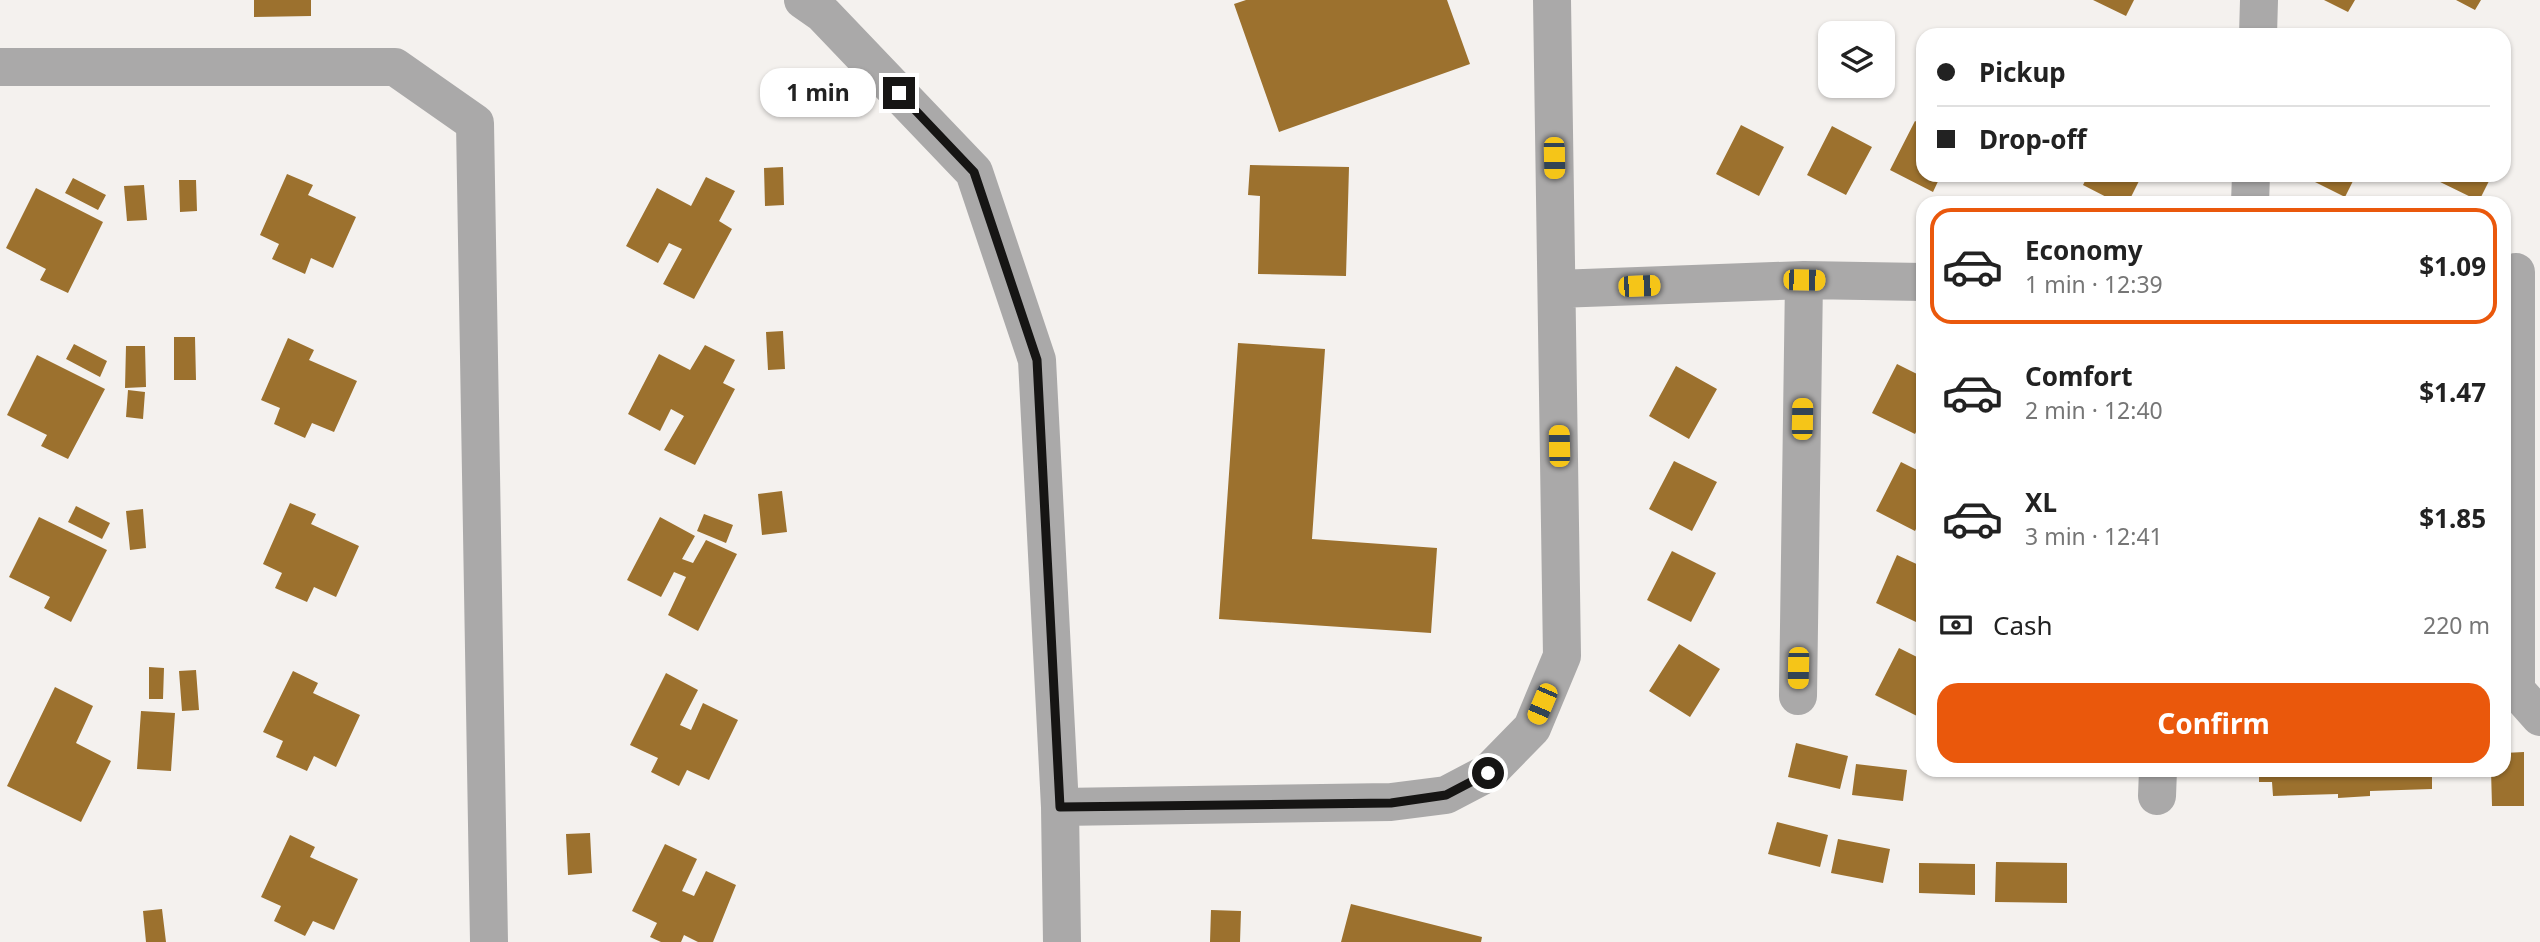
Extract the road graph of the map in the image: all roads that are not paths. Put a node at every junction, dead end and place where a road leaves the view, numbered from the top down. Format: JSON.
{"nodes":[{"id":1,"x":803,"y":0,"type":"edge"},
{"id":2,"x":1552,"y":0,"type":"edge"},
{"id":3,"x":2259,"y":0,"type":"edge"},
{"id":4,"x":2258,"y":28,"type":"edge"},
{"id":5,"x":0,"y":67,"type":"edge"},
{"id":6,"x":2520,"y":272,"type":"edge"},
{"id":7,"x":1804,"y":280,"type":"junction"},
{"id":8,"x":1916,"y":282,"type":"edge"},
{"id":9,"x":1557,"y":289,"type":"junction"},
{"id":10,"x":1798,"y":696,"type":"dead end"},
{"id":11,"x":2540,"y":717,"type":"edge"},
{"id":12,"x":1060,"y":807,"type":"junction"},
{"id":13,"x":489,"y":942,"type":"edge"},
{"id":14,"x":1062,"y":942,"type":"edge"}],
"edges":[{"from":1,"to":12,"type":"street"},
{"from":2,"to":9,"type":"street"},
{"from":3,"to":4,"type":"street"},
{"from":5,"to":13,"type":"street"},
{"from":6,"to":11,"type":"street"},
{"from":7,"to":8,"type":"street"},
{"from":7,"to":9,"type":"street"},
{"from":7,"to":10,"type":"street"},
{"from":9,"to":12,"type":"street"},
{"from":12,"to":14,"type":"street"}]}
